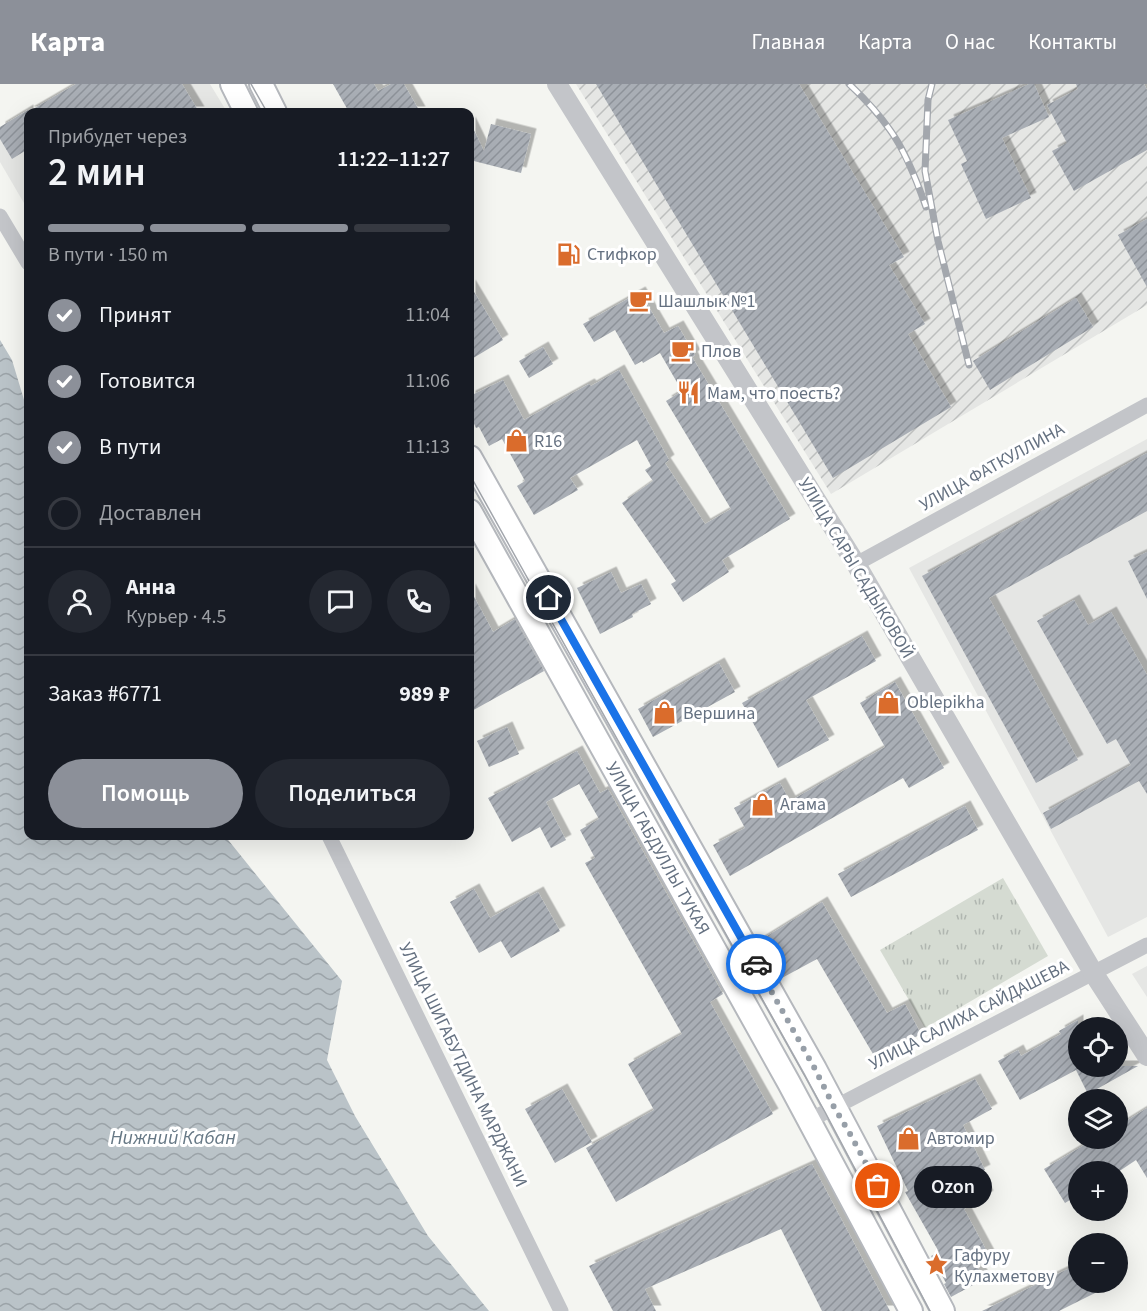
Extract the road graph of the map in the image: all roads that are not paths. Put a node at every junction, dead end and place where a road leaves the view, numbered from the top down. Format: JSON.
{"nodes":[{"id":1,"x":232,"y":84,"type":"edge"},
{"id":2,"x":261,"y":84,"type":"edge"},
{"id":3,"x":557,"y":84,"type":"edge"},
{"id":4,"x":244,"y":108,"type":"edge"},
{"id":5,"x":273,"y":108,"type":"edge"},
{"id":6,"x":0,"y":216,"type":"edge"},
{"id":7,"x":24,"y":257,"type":"edge"},
{"id":8,"x":1147,"y":405,"type":"edge"},
{"id":9,"x":474,"y":464,"type":"edge"},
{"id":10,"x":474,"y":518,"type":"edge"},
{"id":11,"x":856,"y":564,"type":"junction"},
{"id":12,"x":331,"y":840,"type":"edge"},
{"id":13,"x":1147,"y":945,"type":"edge"},
{"id":14,"x":1094,"y":974,"type":"junction"},
{"id":15,"x":1147,"y":1056,"type":"edge"},
{"id":16,"x":834,"y":1107,"type":"junction"},
{"id":17,"x":810,"y":1120,"type":"junction"},
{"id":18,"x":561,"y":1311,"type":"edge"},
{"id":19,"x":912,"y":1311,"type":"edge"},
{"id":20,"x":943,"y":1311,"type":"edge"}],
"edges":[{"from":1,"to":4,"type":"main road"},
{"from":2,"to":5,"type":"main road"},
{"from":3,"to":11,"type":"street","name":"УЛИЦА САРЫ САДЫКОВОЙ"},
{"from":6,"to":7,"type":"street"},
{"from":8,"to":11,"type":"street","name":"УЛИЦА ФАТКУЛЛИНА"},
{"from":9,"to":16,"type":"main road","name":"УЛИЦА ГАБДУЛЛЫ ТУКАЯ"},
{"from":10,"to":17,"type":"main road","name":"УЛИЦА ГАБДУЛЛЫ ТУКАЯ"},
{"from":11,"to":14,"type":"street","name":"УЛИЦА САРЫ САДЫКОВОЙ"},
{"from":12,"to":18,"type":"street","name":"УЛИЦА ШИГАБУТДИНА МАРДЖАНИ"},
{"from":13,"to":14,"type":"street","name":"УЛИЦА САЛИХА САЙДАШЕВА"},
{"from":14,"to":15,"type":"street","name":"УЛИЦА САРЫ САДЫКОВОЙ"},
{"from":14,"to":16,"type":"street","name":"УЛИЦА САЛИХА САЙДАШЕВА"},
{"from":16,"to":17,"type":"street","name":"УЛИЦА САЛИХА САЙДАШЕВА"},
{"from":16,"to":20,"type":"main road","name":"УЛИЦА ГАБДУЛЛЫ ТУКАЯ"},
{"from":17,"to":19,"type":"main road","name":"УЛИЦА ГАБДУЛЛЫ ТУКАЯ"}]}
